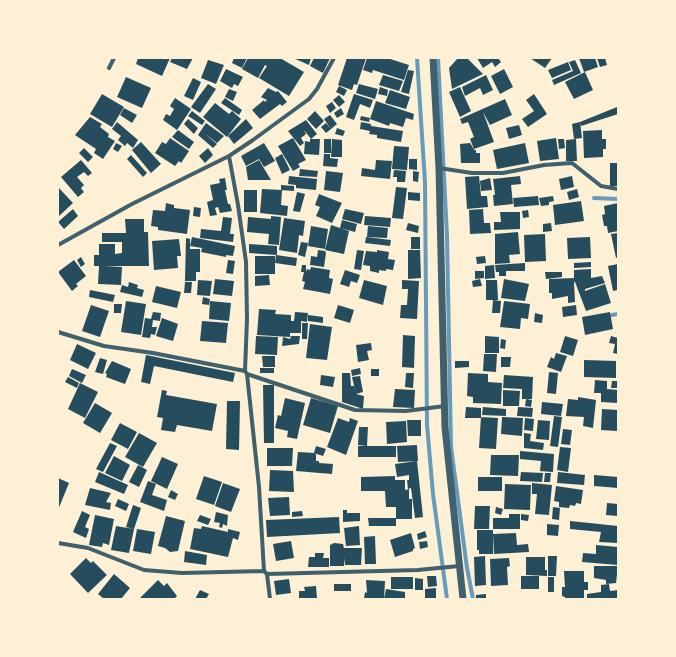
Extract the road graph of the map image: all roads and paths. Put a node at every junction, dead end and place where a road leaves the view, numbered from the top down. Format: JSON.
{"nodes":[{"id":1,"x":114,"y":58,"type":"edge"},
{"id":2,"x":334,"y":58,"type":"edge"},
{"id":3,"x":433,"y":58,"type":"edge"},
{"id":4,"x":110,"y":68,"type":"dead end"},
{"id":5,"x":229,"y":156,"type":"junction"},
{"id":6,"x":439,"y":168,"type":"junction"},
{"id":7,"x":618,"y":189,"type":"edge"},
{"id":8,"x":58,"y":245,"type":"edge"},
{"id":9,"x":58,"y":332,"type":"edge"},
{"id":10,"x":246,"y":372,"type":"junction"},
{"id":11,"x":445,"y":406,"type":"junction"},
{"id":12,"x":58,"y":543,"type":"edge"},
{"id":13,"x":459,"y":566,"type":"junction"},
{"id":14,"x":266,"y":573,"type":"junction"},
{"id":15,"x":270,"y":599,"type":"edge"},
{"id":16,"x":463,"y":599,"type":"edge"}],
"edges":[{"from":1,"to":4,"type":"street"},
{"from":2,"to":5,"type":"street"},
{"from":3,"to":6,"type":"street"},
{"from":5,"to":8,"type":"street"},
{"from":5,"to":10,"type":"street"},
{"from":6,"to":7,"type":"street"},
{"from":6,"to":11,"type":"street"},
{"from":9,"to":10,"type":"street"},
{"from":10,"to":11,"type":"street"},
{"from":10,"to":14,"type":"street"},
{"from":11,"to":13,"type":"street"},
{"from":12,"to":14,"type":"street"},
{"from":13,"to":14,"type":"street"},
{"from":13,"to":16,"type":"street"},
{"from":14,"to":15,"type":"street"}]}
